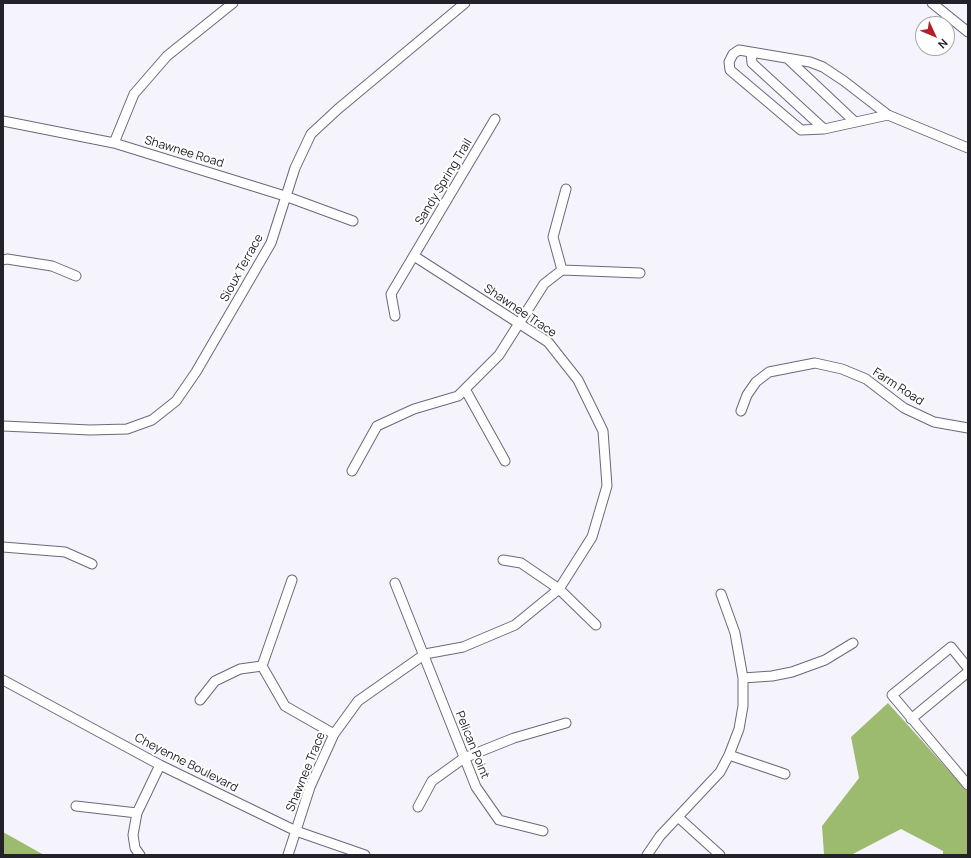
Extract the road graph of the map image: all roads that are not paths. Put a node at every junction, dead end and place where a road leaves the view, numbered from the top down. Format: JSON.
{"nodes":[{"id":1,"x":233,"y":3,"type":"edge"},
{"id":2,"x":465,"y":3,"type":"edge"},
{"id":3,"x":932,"y":3,"type":"edge"},
{"id":4,"x":968,"y":32,"type":"edge"},
{"id":5,"x":751,"y":52,"type":"junction"},
{"id":6,"x":787,"y":58,"type":"junction"},
{"id":7,"x":888,"y":114,"type":"junction"},
{"id":8,"x":495,"y":119,"type":"dead end"},
{"id":9,"x":3,"y":121,"type":"edge"},
{"id":10,"x":855,"y":122,"type":"junction"},
{"id":11,"x":824,"y":129,"type":"junction"},
{"id":12,"x":114,"y":144,"type":"junction"},
{"id":13,"x":968,"y":148,"type":"edge"},
{"id":14,"x":566,"y":189,"type":"dead end"},
{"id":15,"x":285,"y":196,"type":"junction"},
{"id":16,"x":353,"y":221,"type":"dead end"},
{"id":17,"x":414,"y":256,"type":"junction"},
{"id":18,"x":3,"y":260,"type":"edge"},
{"id":19,"x":562,"y":270,"type":"junction"},
{"id":20,"x":640,"y":273,"type":"dead end"},
{"id":21,"x":76,"y":276,"type":"dead end"},
{"id":22,"x":395,"y":316,"type":"dead end"},
{"id":23,"x":519,"y":322,"type":"junction"},
{"id":24,"x":465,"y":389,"type":"junction"},
{"id":25,"x":742,"y":411,"type":"dead end"},
{"id":26,"x":3,"y":426,"type":"edge"},
{"id":27,"x":968,"y":428,"type":"edge"},
{"id":28,"x":504,"y":461,"type":"dead end"},
{"id":29,"x":352,"y":471,"type":"dead end"},
{"id":30,"x":3,"y":547,"type":"edge"},
{"id":31,"x":503,"y":560,"type":"dead end"},
{"id":32,"x":92,"y":564,"type":"dead end"},
{"id":33,"x":292,"y":580,"type":"dead end"},
{"id":34,"x":395,"y":583,"type":"dead end"},
{"id":35,"x":559,"y":589,"type":"junction"},
{"id":36,"x":721,"y":594,"type":"dead end"},
{"id":37,"x":596,"y":625,"type":"dead end"},
{"id":38,"x":854,"y":643,"type":"dead end"},
{"id":39,"x":425,"y":654,"type":"junction"},
{"id":40,"x":262,"y":666,"type":"junction"},
{"id":41,"x":968,"y":668,"type":"edge"},
{"id":42,"x":968,"y":672,"type":"edge"},
{"id":43,"x":743,"y":678,"type":"junction"},
{"id":44,"x":3,"y":680,"type":"edge"},
{"id":45,"x":200,"y":700,"type":"dead end"},
{"id":46,"x":911,"y":719,"type":"junction"},
{"id":47,"x":566,"y":723,"type":"dead end"},
{"id":48,"x":334,"y":734,"type":"junction"},
{"id":49,"x":729,"y":755,"type":"junction"},
{"id":50,"x":464,"y":758,"type":"junction"},
{"id":51,"x":160,"y":765,"type":"junction"},
{"id":52,"x":785,"y":774,"type":"dead end"},
{"id":53,"x":968,"y":786,"type":"edge"},
{"id":54,"x":76,"y":806,"type":"dead end"},
{"id":55,"x":418,"y":807,"type":"dead end"},
{"id":56,"x":137,"y":813,"type":"junction"},
{"id":57,"x":678,"y":817,"type":"junction"},
{"id":58,"x":296,"y":831,"type":"junction"},
{"id":59,"x":542,"y":831,"type":"dead end"},
{"id":60,"x":140,"y":855,"type":"edge"},
{"id":61,"x":288,"y":855,"type":"edge"},
{"id":62,"x":365,"y":855,"type":"edge"},
{"id":63,"x":647,"y":855,"type":"edge"},
{"id":64,"x":720,"y":855,"type":"edge"}],
"edges":[{"from":1,"to":12,"type":"street"},
{"from":2,"to":15,"type":"street","name":"Sioux Terrace"},
{"from":3,"to":4,"type":"street"},
{"from":5,"to":6,"type":"street"},
{"from":5,"to":11,"type":"street"},
{"from":5,"to":11,"type":"street"},
{"from":6,"to":7,"type":"street"},
{"from":6,"to":10,"type":"street"},
{"from":7,"to":10,"type":"street"},
{"from":7,"to":13,"type":"street"},
{"from":8,"to":17,"type":"street","name":"Sandy Spring Trail"},
{"from":9,"to":12,"type":"street","name":"Shawnee Road"},
{"from":10,"to":11,"type":"street"},
{"from":12,"to":15,"type":"street","name":"Shawnee Road"},
{"from":14,"to":19,"type":"street"},
{"from":15,"to":16,"type":"street","name":"Shawnee Road"},
{"from":15,"to":26,"type":"street","name":"Sioux Terrace"},
{"from":17,"to":22,"type":"street","name":"Sandy Spring Trail"},
{"from":17,"to":23,"type":"street","name":"Shawnee Trace"},
{"from":18,"to":21,"type":"street"},
{"from":19,"to":20,"type":"street"},
{"from":19,"to":23,"type":"street"},
{"from":23,"to":24,"type":"street"},
{"from":23,"to":35,"type":"street","name":"Shawnee Trace"},
{"from":24,"to":28,"type":"street"},
{"from":24,"to":29,"type":"street"},
{"from":25,"to":27,"type":"street","name":"Farm Road"},
{"from":30,"to":32,"type":"street"},
{"from":31,"to":35,"type":"street"},
{"from":33,"to":40,"type":"street"},
{"from":34,"to":39,"type":"street","name":"Pelican Point"},
{"from":35,"to":37,"type":"street"},
{"from":35,"to":39,"type":"street","name":"Shawnee Trace"},
{"from":36,"to":43,"type":"street"},
{"from":38,"to":43,"type":"street"},
{"from":39,"to":48,"type":"street","name":"Shawnee Trace"},
{"from":39,"to":50,"type":"street","name":"Pelican Point"},
{"from":40,"to":45,"type":"street"},
{"from":40,"to":48,"type":"street"},
{"from":41,"to":46,"type":"street"},
{"from":42,"to":46,"type":"street"},
{"from":43,"to":49,"type":"street"},
{"from":44,"to":51,"type":"street","name":"Cheyenne Boulevard"},
{"from":46,"to":53,"type":"street"},
{"from":47,"to":50,"type":"street"},
{"from":48,"to":58,"type":"street","name":"Shawnee Trace"},
{"from":49,"to":52,"type":"street"},
{"from":49,"to":57,"type":"street"},
{"from":50,"to":55,"type":"street"},
{"from":50,"to":59,"type":"street","name":"Pelican Point"},
{"from":51,"to":56,"type":"street"},
{"from":51,"to":58,"type":"street","name":"Cheyenne Boulevard"},
{"from":54,"to":56,"type":"street"},
{"from":56,"to":60,"type":"street"},
{"from":57,"to":63,"type":"street"},
{"from":57,"to":64,"type":"street"},
{"from":58,"to":61,"type":"street","name":"Shawnee Trace"},
{"from":58,"to":62,"type":"street","name":"Cheyenne Boulevard"}]}
